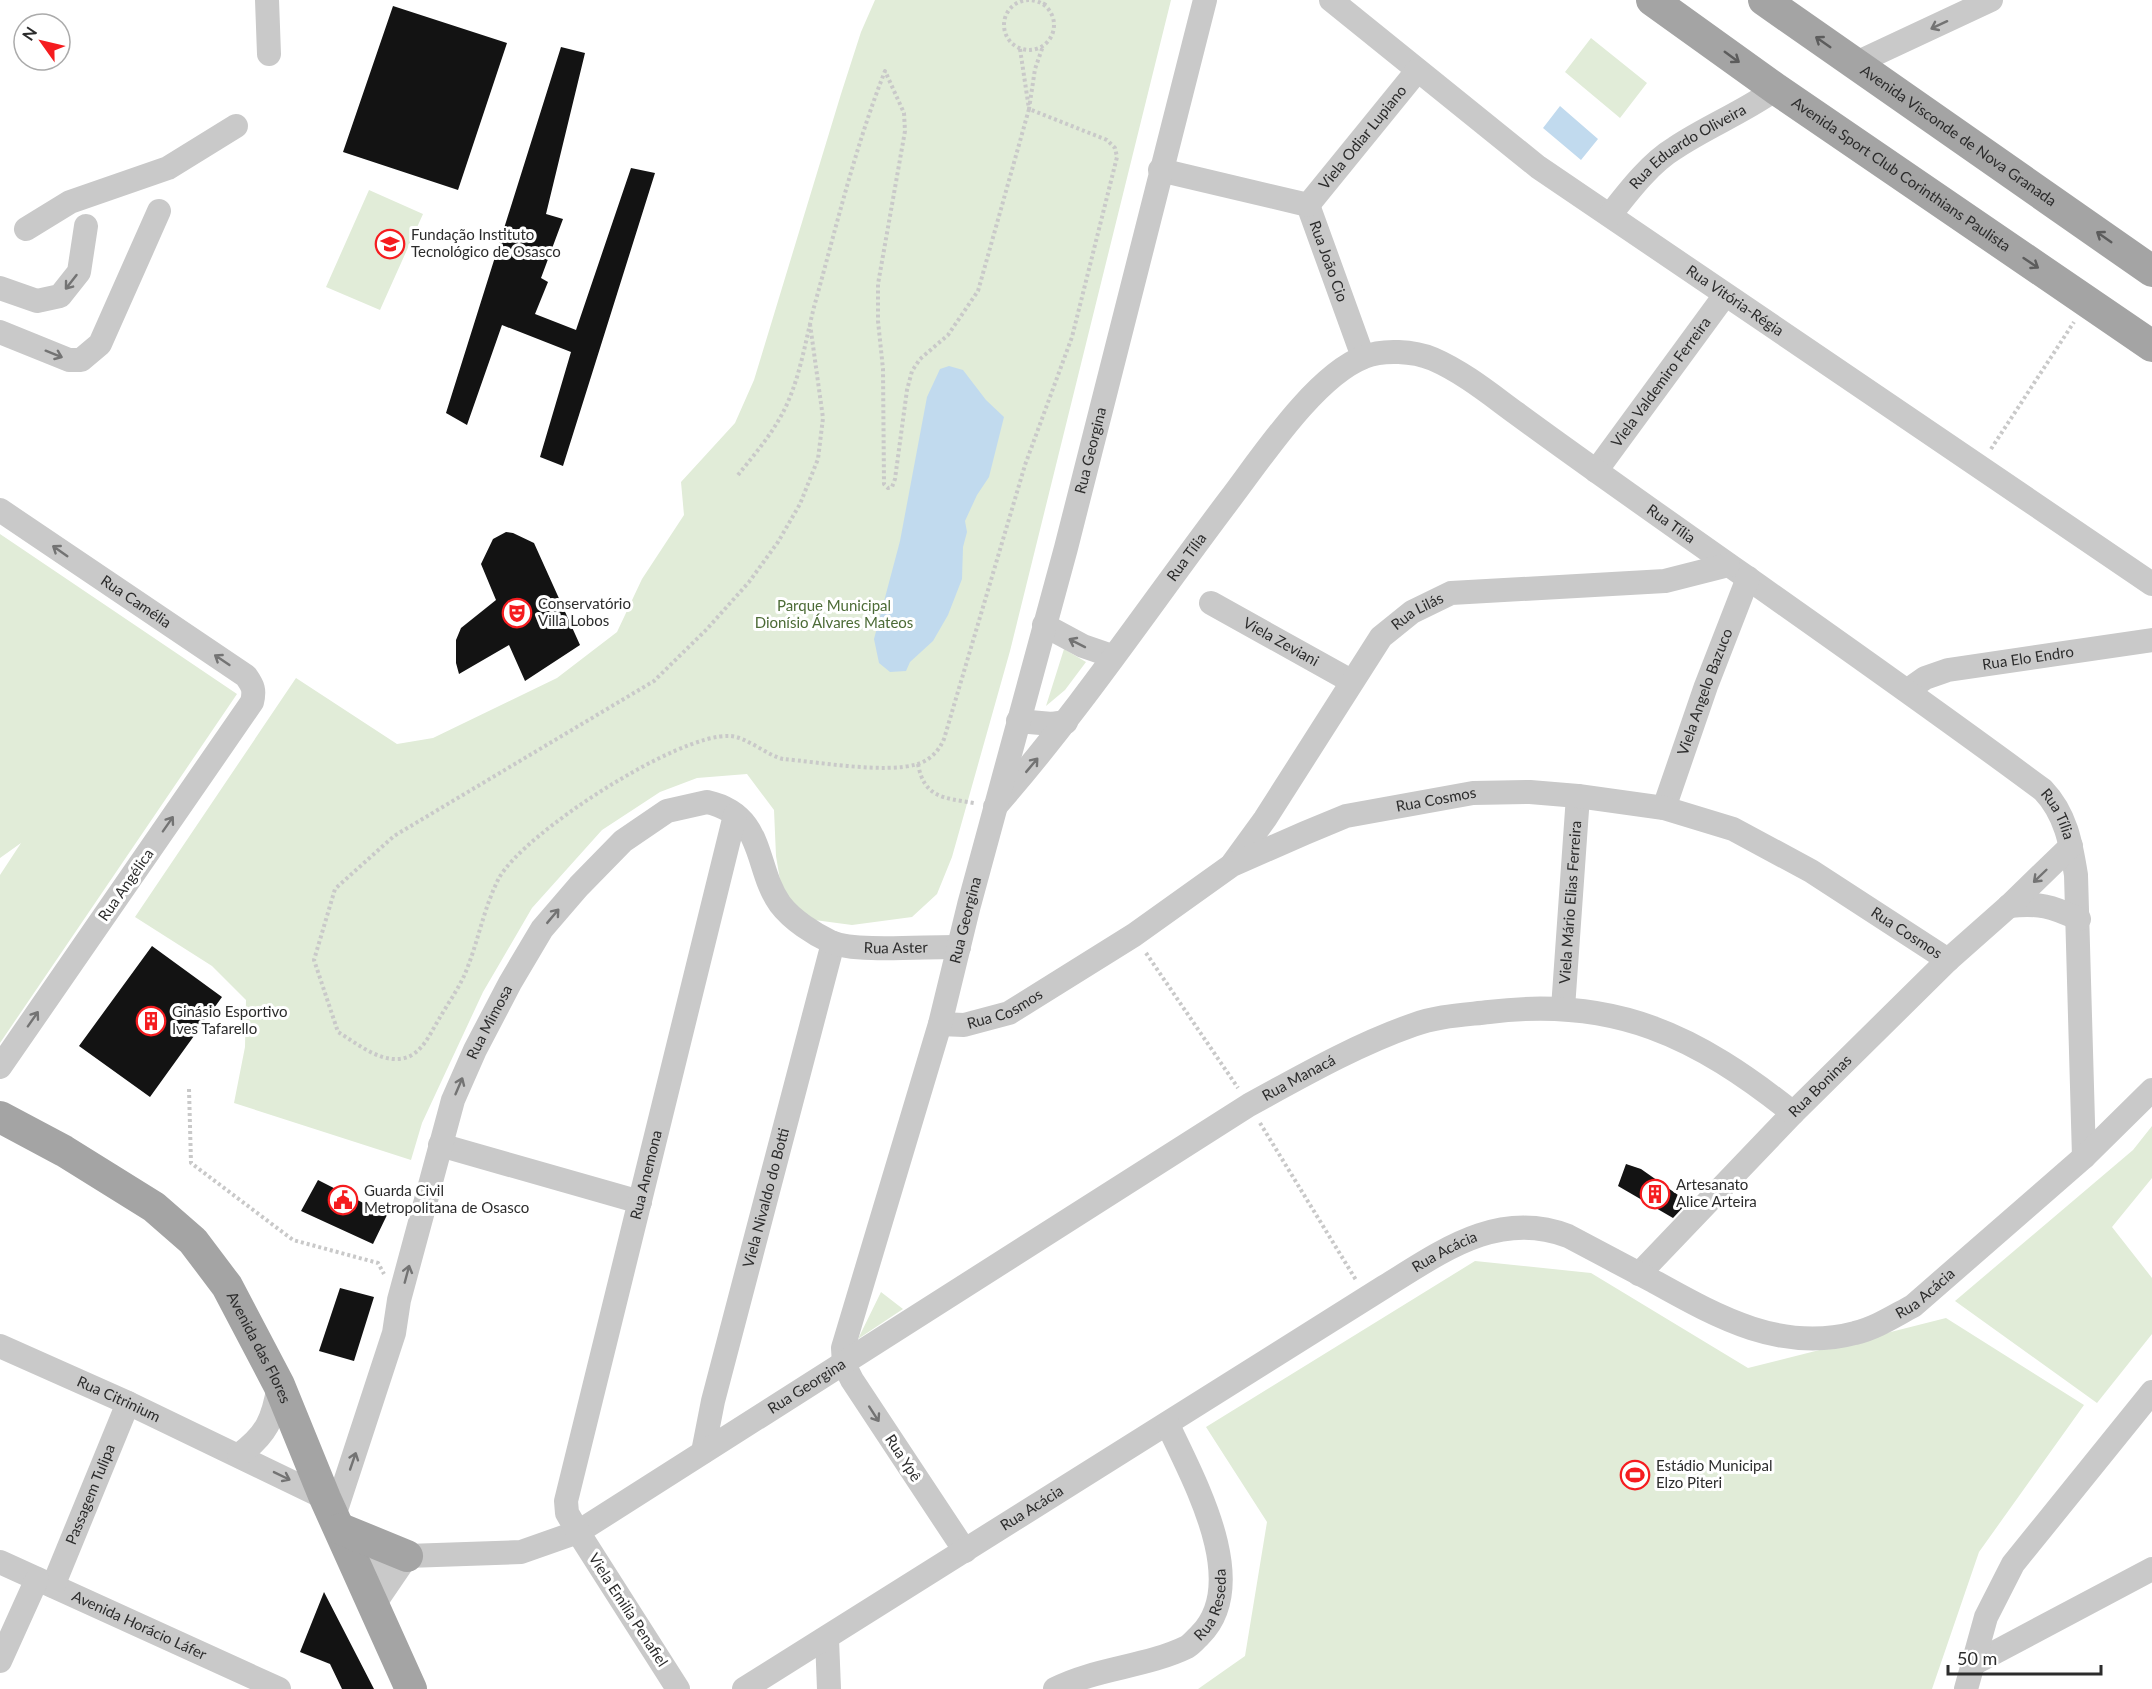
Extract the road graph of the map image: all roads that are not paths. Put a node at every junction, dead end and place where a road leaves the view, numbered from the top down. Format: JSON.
{"nodes":[{"id":1,"x":267,"y":0,"type":"edge"},
{"id":2,"x":1205,"y":0,"type":"edge"},
{"id":3,"x":1330,"y":0,"type":"edge"},
{"id":4,"x":1652,"y":0,"type":"edge"},
{"id":5,"x":1764,"y":0,"type":"edge"},
{"id":6,"x":1992,"y":0,"type":"edge"},
{"id":7,"x":1968,"y":5,"type":"edge"},
{"id":8,"x":269,"y":54,"type":"dead end"},
{"id":9,"x":1854,"y":64,"type":"junction"},
{"id":10,"x":1417,"y":71,"type":"junction"},
{"id":11,"x":1776,"y":89,"type":"junction"},
{"id":12,"x":236,"y":126,"type":"dead end"},
{"id":13,"x":1160,"y":170,"type":"junction"},
{"id":14,"x":1308,"y":205,"type":"junction"},
{"id":15,"x":159,"y":211,"type":"dead end"},
{"id":16,"x":1610,"y":215,"type":"junction"},
{"id":17,"x":86,"y":226,"type":"dead end"},
{"id":18,"x":26,"y":229,"type":"dead end"},
{"id":19,"x":2152,"y":271,"type":"edge"},
{"id":20,"x":0,"y":288,"type":"edge"},
{"id":21,"x":1725,"y":295,"type":"junction"},
{"id":22,"x":0,"y":332,"type":"edge"},
{"id":23,"x":2152,"y":346,"type":"edge"},
{"id":24,"x":1363,"y":357,"type":"junction"},
{"id":25,"x":1596,"y":471,"type":"junction"},
{"id":26,"x":0,"y":510,"type":"edge"},
{"id":27,"x":1728,"y":565,"type":"junction"},
{"id":28,"x":1748,"y":578,"type":"junction"},
{"id":29,"x":2152,"y":584,"type":"edge"},
{"id":30,"x":1211,"y":603,"type":"dead end"},
{"id":31,"x":1044,"y":625,"type":"junction"},
{"id":32,"x":2152,"y":640,"type":"edge"},
{"id":33,"x":1112,"y":656,"type":"junction"},
{"id":34,"x":1351,"y":681,"type":"junction"},
{"id":35,"x":1908,"y":690,"type":"junction"},
{"id":36,"x":252,"y":702,"type":"joint"},
{"id":37,"x":1018,"y":721,"type":"junction"},
{"id":38,"x":1066,"y":722,"type":"junction"},
{"id":39,"x":1578,"y":796,"type":"junction"},
{"id":40,"x":995,"y":807,"type":"junction"},
{"id":41,"x":1664,"y":808,"type":"junction"},
{"id":42,"x":735,"y":815,"type":"junction"},
{"id":43,"x":2072,"y":846,"type":"junction"},
{"id":44,"x":1232,"y":865,"type":"junction"},
{"id":45,"x":2009,"y":906,"type":"junction"},
{"id":46,"x":2079,"y":920,"type":"junction"},
{"id":47,"x":833,"y":943,"type":"junction"},
{"id":48,"x":959,"y":947,"type":"junction"},
{"id":49,"x":1948,"y":960,"type":"junction"},
{"id":50,"x":1563,"y":1008,"type":"junction"},
{"id":51,"x":940,"y":1024,"type":"junction"},
{"id":52,"x":0,"y":1067,"type":"edge"},
{"id":53,"x":2152,"y":1090,"type":"edge"},
{"id":54,"x":1793,"y":1113,"type":"junction"},
{"id":55,"x":0,"y":1117,"type":"edge"},
{"id":56,"x":440,"y":1145,"type":"junction"},
{"id":57,"x":2084,"y":1157,"type":"junction"},
{"id":58,"x":640,"y":1202,"type":"junction"},
{"id":59,"x":1639,"y":1274,"type":"junction"},
{"id":60,"x":0,"y":1346,"type":"edge"},
{"id":61,"x":844,"y":1364,"type":"junction"},
{"id":62,"x":279,"y":1385,"type":"junction"},
{"id":63,"x":2152,"y":1392,"type":"edge"},
{"id":64,"x":128,"y":1403,"type":"junction"},
{"id":65,"x":1168,"y":1425,"type":"junction"},
{"id":66,"x":703,"y":1452,"type":"junction"},
{"id":67,"x":238,"y":1455,"type":"junction"},
{"id":68,"x":333,"y":1514,"type":"junction"},
{"id":69,"x":578,"y":1532,"type":"junction"},
{"id":70,"x":964,"y":1551,"type":"junction"},
{"id":71,"x":407,"y":1556,"type":"junction"},
{"id":72,"x":0,"y":1562,"type":"edge"},
{"id":73,"x":2152,"y":1569,"type":"edge"},
{"id":74,"x":362,"y":1574,"type":"junction"},
{"id":75,"x":45,"y":1582,"type":"junction"},
{"id":76,"x":375,"y":1603,"type":"junction"},
{"id":77,"x":827,"y":1639,"type":"junction"},
{"id":78,"x":0,"y":1661,"type":"edge"},
{"id":79,"x":1972,"y":1664,"type":"junction"},
{"id":80,"x":406,"y":1683,"type":"edge"},
{"id":81,"x":1063,"y":1687,"type":"edge"},
{"id":82,"x":279,"y":1689,"type":"edge"},
{"id":83,"x":678,"y":1689,"type":"edge"},
{"id":84,"x":744,"y":1689,"type":"edge"},
{"id":85,"x":829,"y":1689,"type":"edge"},
{"id":86,"x":1966,"y":1689,"type":"edge"}],
"edges":[{"from":1,"to":8,"type":"street"},
{"from":2,"to":13,"type":"street","name":"Rua Georgina"},
{"from":3,"to":10,"type":"street","name":"Rua Vitória-Régia"},
{"from":4,"to":11,"type":"main road","name":"Avenida Sport Club Corinthians Paulista","one_way":true},
{"from":9,"to":5,"type":"main road","name":"Avenida Visconde de Nova Granada","one_way":true},
{"from":6,"to":7,"type":"street"},
{"from":7,"to":9,"type":"street","one_way":true},
{"from":19,"to":9,"type":"main road","name":"Avenida Visconde de Nova Granada","one_way":true},
{"from":10,"to":14,"type":"street","name":"Viela Odiar Lupiano"},
{"from":10,"to":16,"type":"street","name":"Rua Vitória-Régia"},
{"from":11,"to":16,"type":"street","name":"Rua Eduardo Oliveira"},
{"from":11,"to":23,"type":"main road","name":"Avenida Sport Club Corinthians Paulista","one_way":true},
{"from":12,"to":18,"type":"street"},
{"from":13,"to":14,"type":"street","name":"Rua João Cio"},
{"from":13,"to":31,"type":"street","name":"Rua Georgina"},
{"from":14,"to":24,"type":"street","name":"Rua João Cio"},
{"from":22,"to":15,"type":"street","one_way":true},
{"from":16,"to":21,"type":"street","name":"Rua Vitória-Régia"},
{"from":17,"to":20,"type":"street","one_way":true},
{"from":21,"to":25,"type":"street","name":"Viela Valdemiro Ferreira"},
{"from":21,"to":29,"type":"street","name":"Rua Vitória-Régia"},
{"from":24,"to":25,"type":"street","name":"Rua Tília"},
{"from":24,"to":33,"type":"street","name":"Rua Tília"},
{"from":25,"to":27,"type":"street","name":"Rua Tília"},
{"from":36,"to":26,"type":"street","name":"Rua Camélia","one_way":true},
{"from":27,"to":28,"type":"street","name":"Rua Tília"},
{"from":27,"to":34,"type":"street","name":"Rua Lilás"},
{"from":28,"to":35,"type":"street","name":"Rua Tília"},
{"from":28,"to":41,"type":"street","name":"Viela Angelo Bazuco"},
{"from":30,"to":34,"type":"street","name":"Viela Zeviani"},
{"from":33,"to":31,"type":"street","one_way":true},
{"from":31,"to":37,"type":"street","name":"Rua Georgina"},
{"from":32,"to":35,"type":"street","name":"Rua Elo Endro"},
{"from":33,"to":38,"type":"street","name":"Rua Tília"},
{"from":34,"to":44,"type":"street","name":"Rua Lilás"},
{"from":35,"to":43,"type":"street","name":"Rua Tília"},
{"from":52,"to":36,"type":"street","name":"Rua Angélica","one_way":true},
{"from":37,"to":38,"type":"street"},
{"from":37,"to":40,"type":"street","name":"Rua Georgina"},
{"from":40,"to":38,"type":"street","name":"Rua Tília","one_way":true},
{"from":39,"to":41,"type":"street","name":"Rua Cosmos"},
{"from":39,"to":44,"type":"street","name":"Rua Cosmos"},
{"from":39,"to":50,"type":"street","name":"Viela Mário Elias Ferreira"},
{"from":40,"to":48,"type":"street","name":"Rua Georgina"},
{"from":41,"to":49,"type":"street","name":"Rua Cosmos"},
{"from":42,"to":47,"type":"street","name":"Rua Mimosa"},
{"from":56,"to":42,"type":"street","name":"Rua Mimosa","one_way":true},
{"from":42,"to":58,"type":"street","name":"Rua Anemona"},
{"from":43,"to":45,"type":"street","name":"Rua Boninas","one_way":true},
{"from":43,"to":46,"type":"street","name":"Rua Tília"},
{"from":44,"to":51,"type":"street","name":"Rua Cosmos"},
{"from":45,"to":46,"type":"street"},
{"from":45,"to":49,"type":"street","name":"Rua Boninas"},
{"from":46,"to":57,"type":"street","name":"Rua Tília"},
{"from":47,"to":48,"type":"street","name":"Rua Aster"},
{"from":47,"to":66,"type":"street","name":"Viela Nivaldo do Botti"},
{"from":48,"to":51,"type":"street","name":"Rua Georgina"},
{"from":49,"to":54,"type":"street","name":"Rua Boninas"},
{"from":50,"to":54,"type":"street","name":"Rua Manacá"},
{"from":50,"to":61,"type":"street","name":"Rua Manacá"},
{"from":51,"to":61,"type":"street","name":"Rua Georgina"},
{"from":53,"to":57,"type":"street","name":"Rua Acácia"},
{"from":54,"to":59,"type":"street","name":"Rua Boninas"},
{"from":55,"to":62,"type":"main road","name":"Avenida das Flores"},
{"from":56,"to":58,"type":"street"},
{"from":68,"to":56,"type":"street","name":"Rua Mimosa","one_way":true},
{"from":57,"to":59,"type":"street","name":"Rua Acácia"},
{"from":58,"to":69,"type":"street","name":"Rua Anemona"},
{"from":59,"to":65,"type":"street","name":"Rua Acácia"},
{"from":60,"to":64,"type":"street","name":"Rua Citrinium"},
{"from":61,"to":66,"type":"street","name":"Rua Georgina"},
{"from":61,"to":70,"type":"street","name":"Rua Ypê","one_way":true},
{"from":62,"to":67,"type":"street"},
{"from":62,"to":68,"type":"main road","name":"Avenida das Flores"},
{"from":63,"to":79,"type":"street"},
{"from":64,"to":67,"type":"street","name":"Rua Citrinium"},
{"from":64,"to":75,"type":"street","name":"Passagem Tulipa"},
{"from":65,"to":70,"type":"street","name":"Rua Acácia"},
{"from":65,"to":81,"type":"street","name":"Rua Reseda"},
{"from":66,"to":69,"type":"street","name":"Rua Georgina"},
{"from":67,"to":68,"type":"street","name":"Rua Citrinium","one_way":true},
{"from":68,"to":71,"type":"main road"},
{"from":68,"to":74,"type":"main road","name":"Avenida das Flores"},
{"from":69,"to":71,"type":"street","name":"Rua Georgina"},
{"from":69,"to":83,"type":"street","name":"Viela Emilia Penafiel"},
{"from":70,"to":77,"type":"street","name":"Rua Acácia"},
{"from":71,"to":74,"type":"street","name":"Rua Georgina"},
{"from":71,"to":76,"type":"street"},
{"from":72,"to":75,"type":"street","name":"Avenida Horácio Láfer"},
{"from":73,"to":79,"type":"street"},
{"from":74,"to":76,"type":"main road","name":"Avenida das Flores"},
{"from":75,"to":78,"type":"street","name":"Passagem Tulipa"},
{"from":75,"to":82,"type":"street","name":"Avenida Horácio Láfer"},
{"from":76,"to":80,"type":"main road","name":"Avenida das Flores"},
{"from":77,"to":84,"type":"street","name":"Rua Acácia"},
{"from":77,"to":85,"type":"street"},
{"from":79,"to":86,"type":"street"}]}
